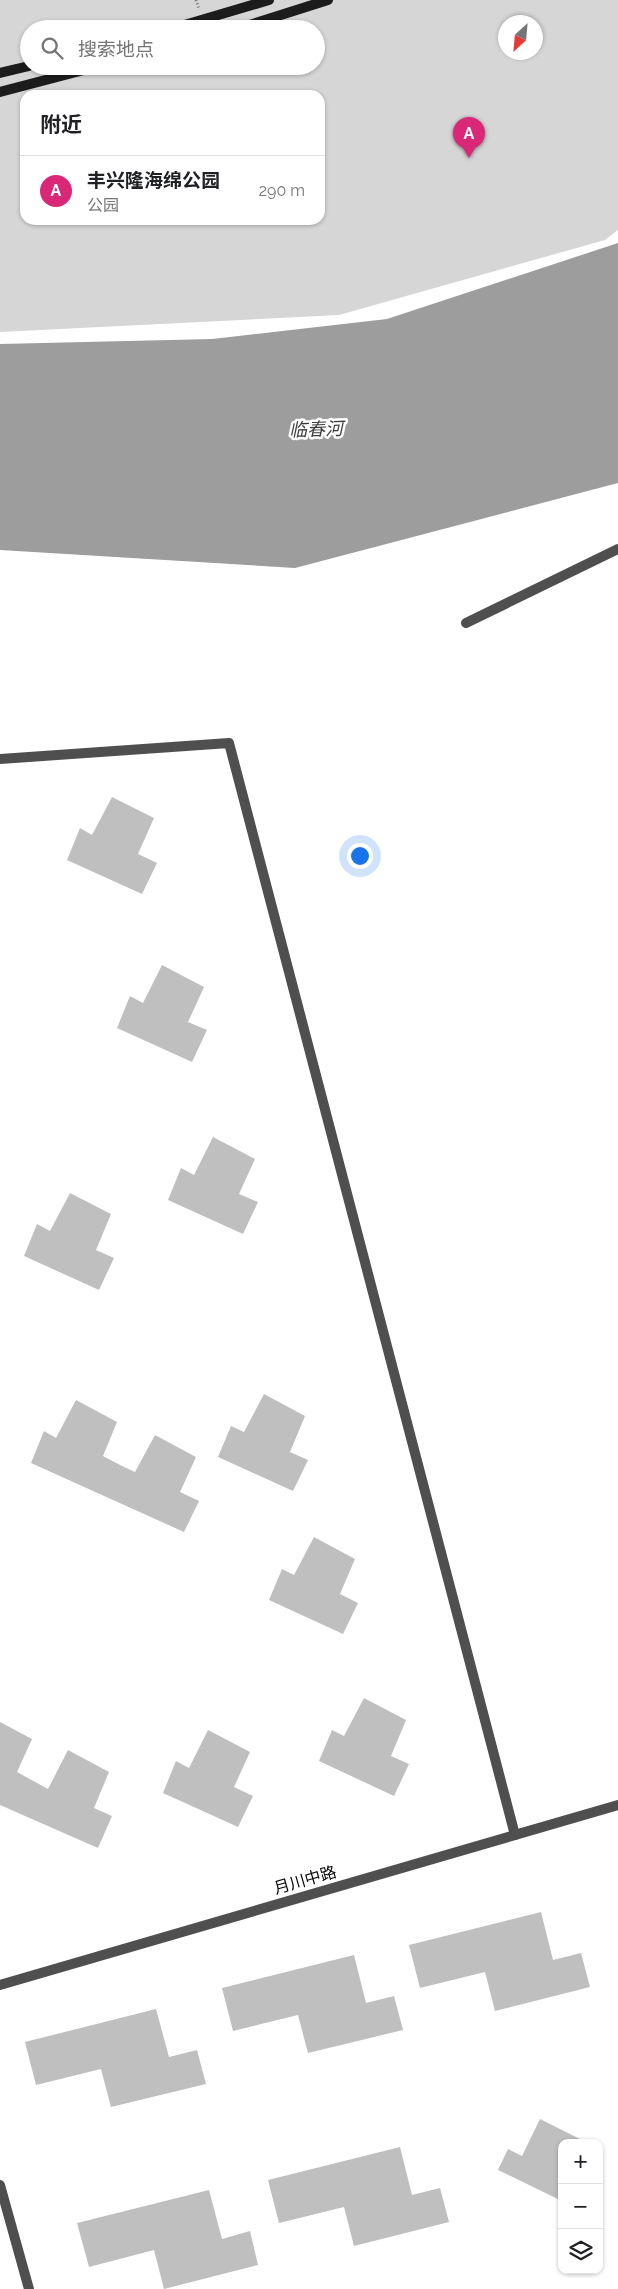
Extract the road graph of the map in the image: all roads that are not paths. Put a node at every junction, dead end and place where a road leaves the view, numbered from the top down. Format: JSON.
{"nodes":[{"id":1,"x":270,"y":0,"type":"edge"},
{"id":2,"x":328,"y":0,"type":"edge"},
{"id":3,"x":202,"y":20,"type":"edge"},
{"id":4,"x":265,"y":20,"type":"edge"},
{"id":5,"x":20,"y":68,"type":"edge"},
{"id":6,"x":0,"y":74,"type":"edge"},
{"id":7,"x":65,"y":75,"type":"edge"},
{"id":8,"x":0,"y":92,"type":"edge"},
{"id":9,"x":618,"y":549,"type":"edge"},
{"id":10,"x":466,"y":623,"type":"dead end"},
{"id":11,"x":0,"y":759,"type":"edge"},
{"id":12,"x":618,"y":1805,"type":"edge"},
{"id":13,"x":515,"y":1835,"type":"junction"},
{"id":14,"x":0,"y":1985,"type":"edge"},
{"id":15,"x":0,"y":2185,"type":"edge"},
{"id":16,"x":29,"y":2289,"type":"edge"}],
"edges":[{"from":1,"to":3,"type":"main road","bridge":true},
{"from":2,"to":4,"type":"main road"},
{"from":5,"to":6,"type":"main road"},
{"from":7,"to":8,"type":"main road"},
{"from":9,"to":10,"type":"street"},
{"from":11,"to":13,"type":"street"},
{"from":12,"to":13,"type":"street","name":"月川中路"},
{"from":13,"to":14,"type":"street","name":"月川中路"},
{"from":15,"to":16,"type":"street"}]}
